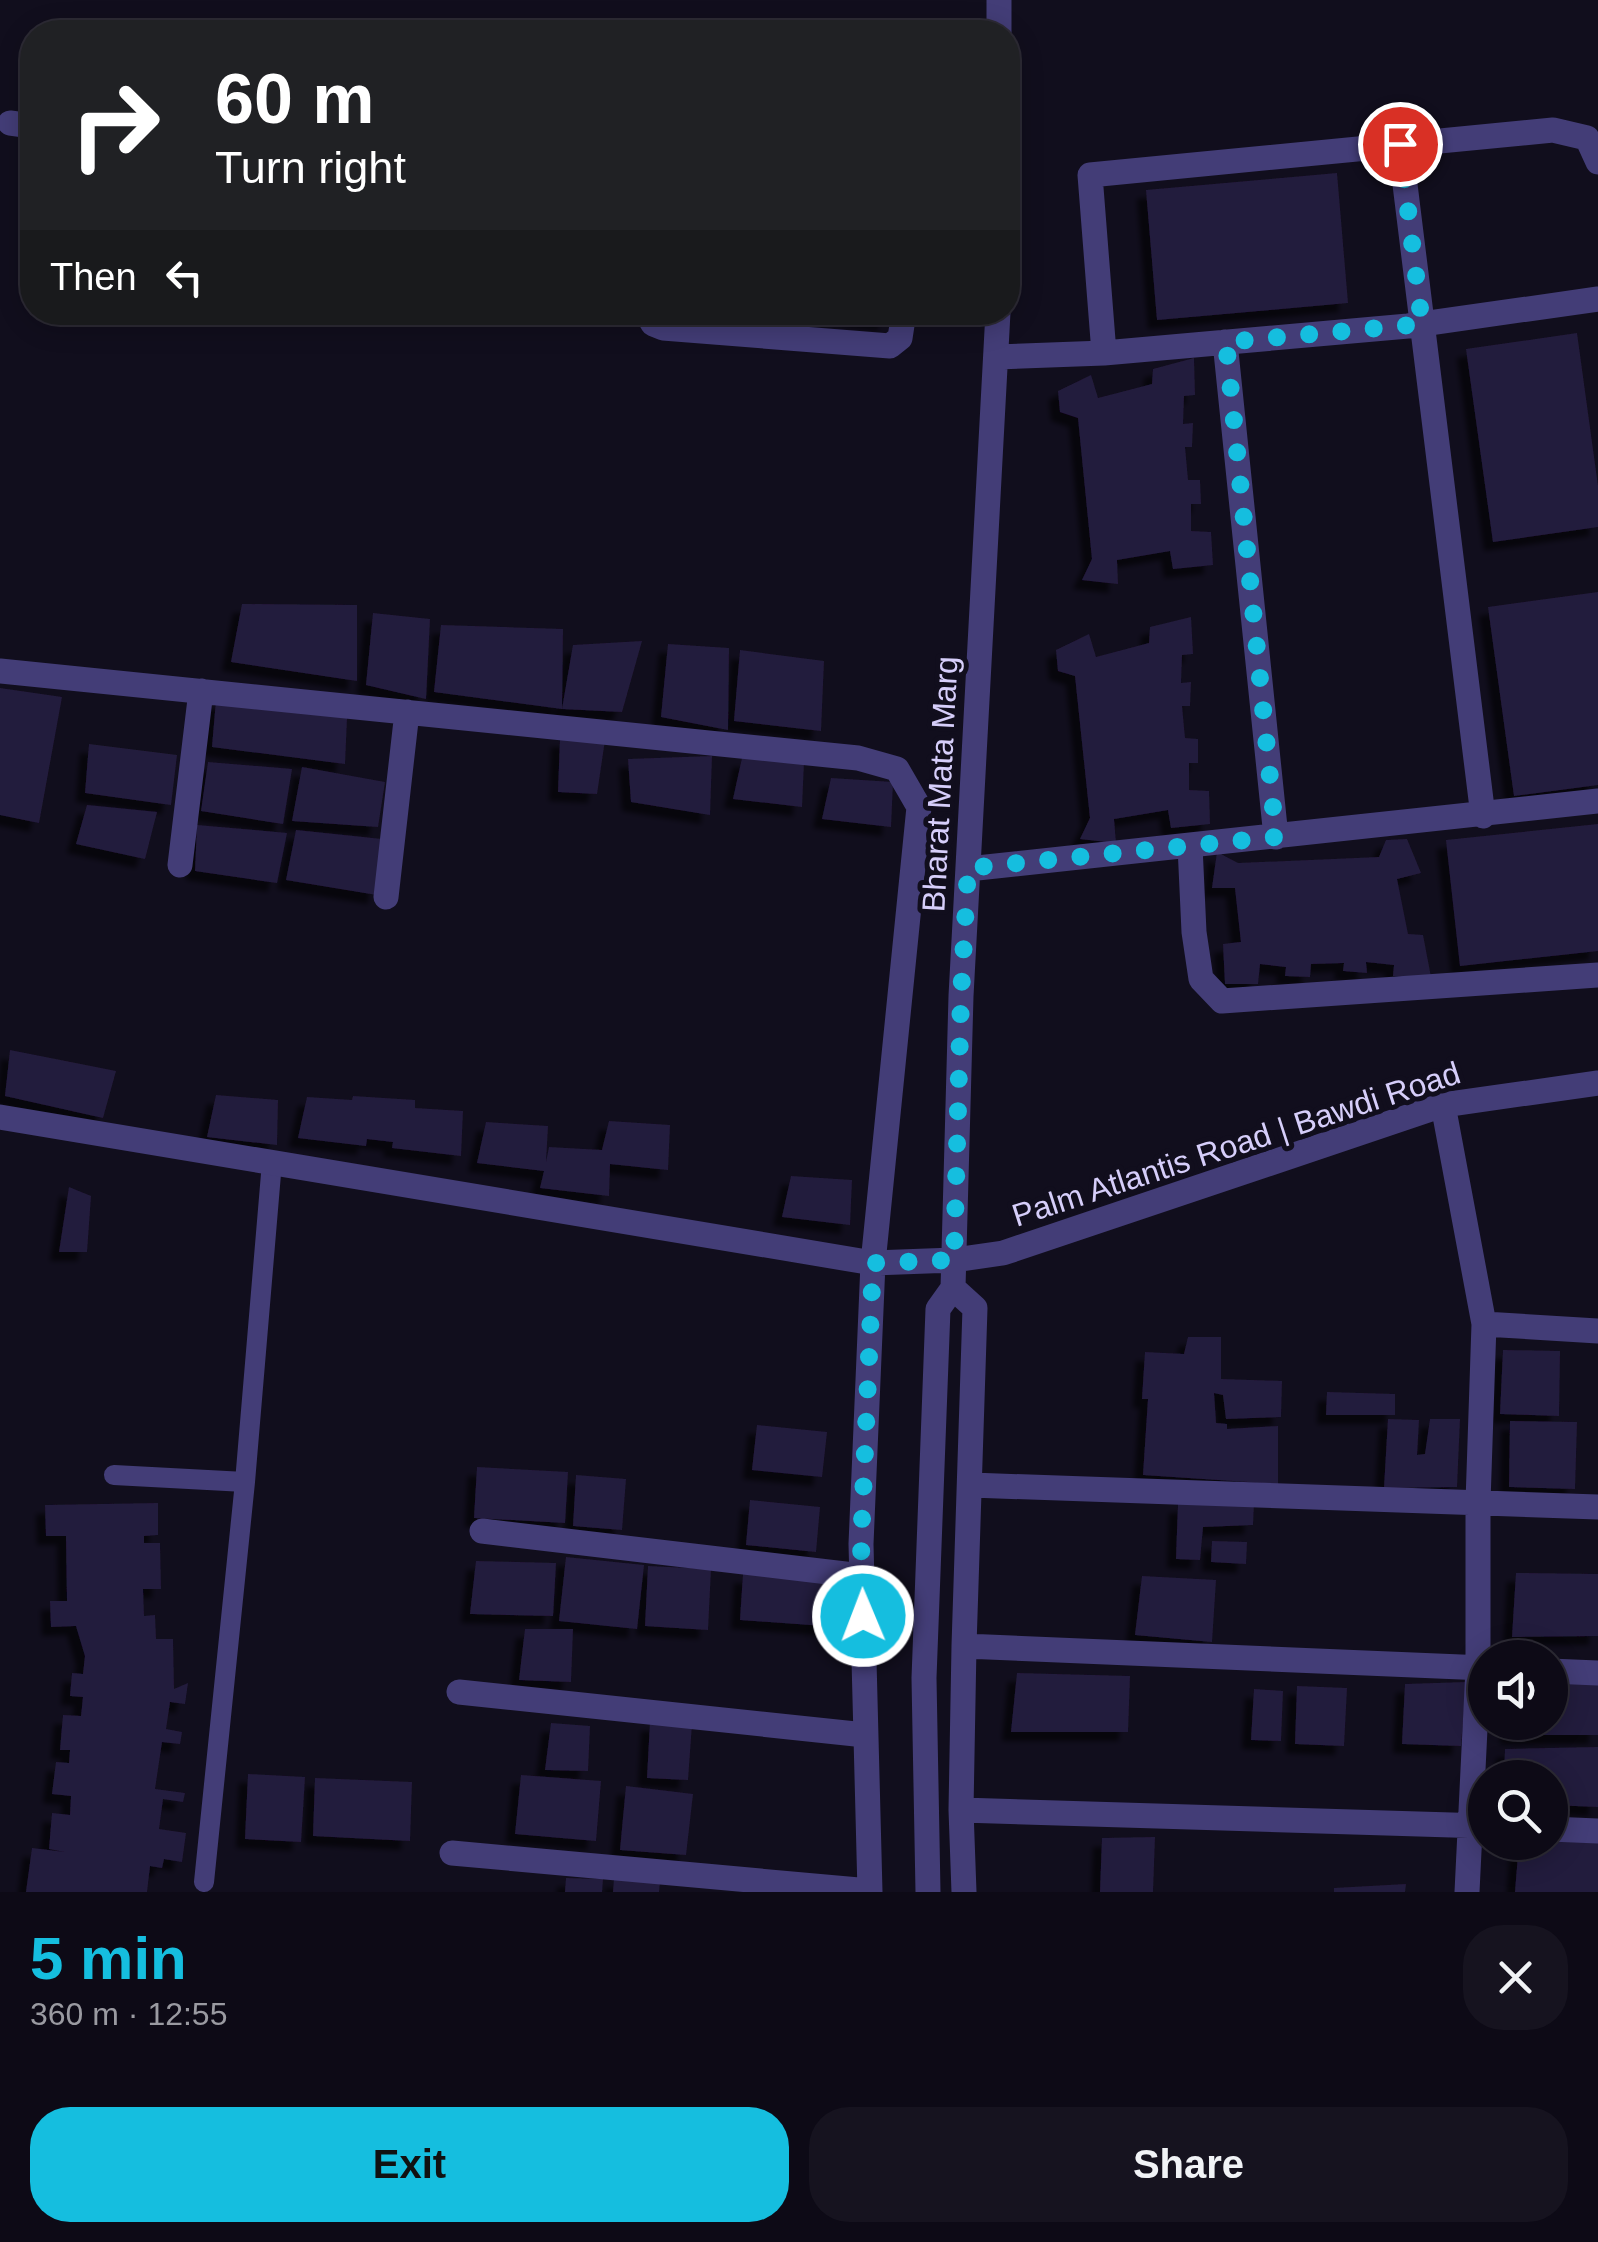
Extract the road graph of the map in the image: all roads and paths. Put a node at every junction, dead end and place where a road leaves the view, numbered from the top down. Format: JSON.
{"nodes":[{"id":1,"x":1400,"y":144,"type":"junction"},
{"id":2,"x":1598,"y":162,"type":"edge"},
{"id":3,"x":1598,"y":299,"type":"edge"},
{"id":4,"x":1422,"y":324,"type":"junction"},
{"id":5,"x":656,"y":325,"type":"edge"},
{"id":6,"x":902,"y":325,"type":"edge"},
{"id":7,"x":997,"y":325,"type":"edge"},
{"id":8,"x":1226,"y":342,"type":"junction"},
{"id":9,"x":1104,"y":353,"type":"junction"},
{"id":10,"x":996,"y":357,"type":"junction"},
{"id":11,"x":0,"y":670,"type":"edge"},
{"id":12,"x":201,"y":691,"type":"junction"},
{"id":13,"x":406,"y":712,"type":"junction"},
{"id":14,"x":1598,"y":801,"type":"edge"},
{"id":15,"x":1483,"y":816,"type":"junction"},
{"id":16,"x":1276,"y":837,"type":"junction"},
{"id":17,"x":1190,"y":846,"type":"junction"},
{"id":18,"x":180,"y":865,"type":"dead end"},
{"id":19,"x":968,"y":868,"type":"junction"},
{"id":20,"x":386,"y":897,"type":"dead end"},
{"id":21,"x":1598,"y":975,"type":"edge"},
{"id":22,"x":1598,"y":1083,"type":"edge"},
{"id":23,"x":1443,"y":1106,"type":"junction"},
{"id":24,"x":0,"y":1117,"type":"edge"},
{"id":25,"x":272,"y":1162,"type":"junction"},
{"id":26,"x":954,"y":1260,"type":"junction"},
{"id":27,"x":873,"y":1263,"type":"junction"},
{"id":28,"x":953,"y":1288,"type":"junction"},
{"id":29,"x":1484,"y":1324,"type":"junction"},
{"id":30,"x":1598,"y":1331,"type":"edge"},
{"id":31,"x":114,"y":1474,"type":"dead end"},
{"id":32,"x":245,"y":1482,"type":"junction"},
{"id":33,"x":971,"y":1486,"type":"junction"},
{"id":34,"x":1478,"y":1502,"type":"junction"},
{"id":35,"x":1598,"y":1507,"type":"edge"},
{"id":36,"x":482,"y":1531,"type":"dead end"},
{"id":37,"x":862,"y":1576,"type":"junction"},
{"id":38,"x":1481,"y":1640,"type":"edge"},
{"id":39,"x":964,"y":1646,"type":"junction"},
{"id":40,"x":1468,"y":1667,"type":"edge"},
{"id":41,"x":1568,"y":1672,"type":"edge"},
{"id":42,"x":1598,"y":1673,"type":"edge"},
{"id":43,"x":458,"y":1692,"type":"dead end"},
{"id":44,"x":866,"y":1736,"type":"junction"},
{"id":45,"x":961,"y":1810,"type":"junction"},
{"id":46,"x":1468,"y":1825,"type":"edge"},
{"id":47,"x":1568,"y":1830,"type":"edge"},
{"id":48,"x":1598,"y":1831,"type":"edge"},
{"id":49,"x":452,"y":1853,"type":"dead end"},
{"id":50,"x":1472,"y":1860,"type":"edge"},
{"id":51,"x":204,"y":1882,"type":"dead end"},
{"id":52,"x":870,"y":1891,"type":"edge"},
{"id":53,"x":928,"y":1892,"type":"edge"},
{"id":54,"x":964,"y":1892,"type":"edge"},
{"id":55,"x":1467,"y":1892,"type":"edge"}],
"edges":[{"from":1,"to":2,"type":"street"},
{"from":1,"to":4,"type":"street"},
{"from":1,"to":9,"type":"street"},
{"from":3,"to":4,"type":"street"},
{"from":4,"to":8,"type":"street"},
{"from":4,"to":15,"type":"street"},
{"from":5,"to":6,"type":"street"},
{"from":7,"to":10,"type":"street","name":"Bharat Mata Marg"},
{"from":8,"to":9,"type":"street"},
{"from":8,"to":16,"type":"street"},
{"from":9,"to":10,"type":"street"},
{"from":10,"to":19,"type":"street","name":"Bharat Mata Marg"},
{"from":11,"to":12,"type":"street"},
{"from":12,"to":13,"type":"street"},
{"from":12,"to":18,"type":"street"},
{"from":13,"to":20,"type":"street"},
{"from":13,"to":27,"type":"street"},
{"from":14,"to":15,"type":"street"},
{"from":15,"to":16,"type":"street"},
{"from":16,"to":17,"type":"street"},
{"from":17,"to":19,"type":"street"},
{"from":17,"to":21,"type":"street"},
{"from":19,"to":26,"type":"street","name":"Bharat Mata Marg"},
{"from":22,"to":23,"type":"street","name":"Palm Atlantis Road | Bawdi Road"},
{"from":23,"to":26,"type":"street","name":"Palm Atlantis Road | Bawdi Road"},
{"from":23,"to":29,"type":"street"},
{"from":24,"to":25,"type":"street","name":"Palm Atlantis Road | Bawdi Road"},
{"from":25,"to":27,"type":"street","name":"Palm Atlantis Road | Bawdi Road"},
{"from":25,"to":32,"type":"lane"},
{"from":26,"to":27,"type":"street","name":"Palm Atlantis Road | Bawdi Road"},
{"from":26,"to":28,"type":"street","name":"Bharat Mata Marg"},
{"from":27,"to":37,"type":"street"},
{"from":28,"to":33,"type":"street"},
{"from":28,"to":53,"type":"street"},
{"from":29,"to":30,"type":"street"},
{"from":29,"to":34,"type":"street"},
{"from":31,"to":32,"type":"lane"},
{"from":32,"to":51,"type":"lane"},
{"from":33,"to":34,"type":"street"},
{"from":33,"to":39,"type":"street"},
{"from":34,"to":35,"type":"street"},
{"from":34,"to":38,"type":"street"},
{"from":36,"to":37,"type":"street"},
{"from":37,"to":44,"type":"street"},
{"from":39,"to":40,"type":"street"},
{"from":39,"to":45,"type":"street"},
{"from":41,"to":42,"type":"street"},
{"from":43,"to":44,"type":"street"},
{"from":44,"to":52,"type":"street"},
{"from":45,"to":46,"type":"street"},
{"from":45,"to":54,"type":"street"},
{"from":47,"to":48,"type":"street"},
{"from":49,"to":52,"type":"street"},
{"from":50,"to":55,"type":"street"}]}
